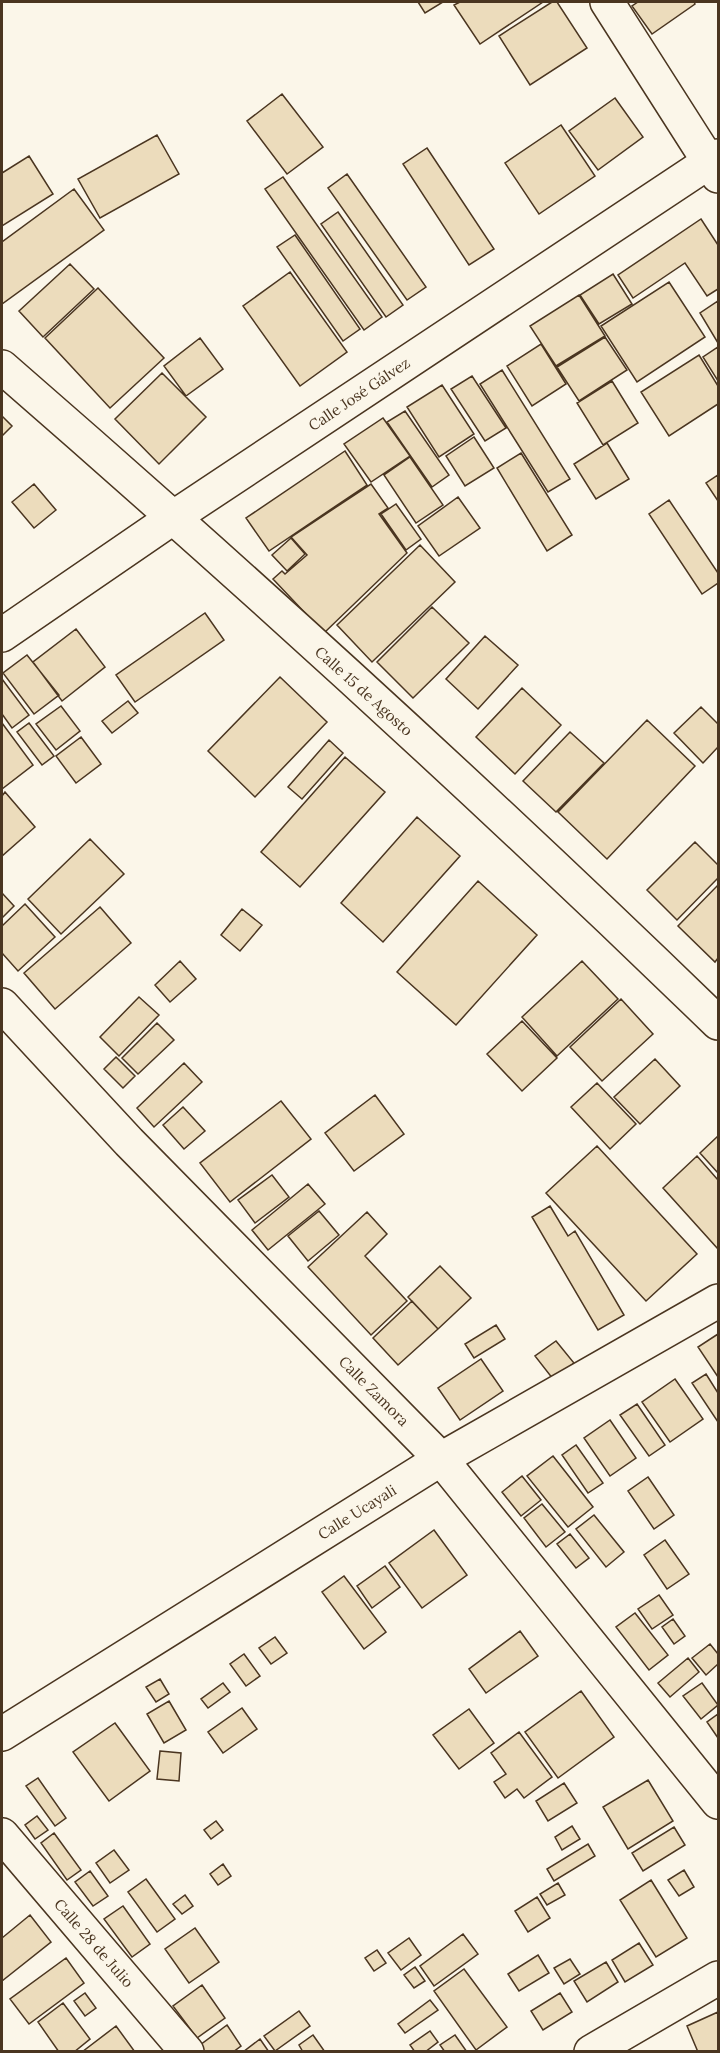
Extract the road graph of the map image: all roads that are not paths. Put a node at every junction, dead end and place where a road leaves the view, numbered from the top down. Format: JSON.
{"nodes":[{"id":1,"x":607,"y":2,"type":"edge"},
{"id":2,"x":715,"y":165,"type":"edge"},
{"id":3,"x":2,"y":367,"type":"edge"},
{"id":4,"x":174,"y":517,"type":"junction"},
{"id":5,"x":2,"y":635,"type":"edge"},
{"id":6,"x":2,"y":1005,"type":"edge"},
{"id":7,"x":718,"y":1023,"type":"edge"},
{"id":8,"x":718,"y":1300,"type":"edge"},
{"id":9,"x":441,"y":1459,"type":"junction"},
{"id":10,"x":2,"y":1734,"type":"edge"},
{"id":11,"x":718,"y":1802,"type":"edge"},
{"id":12,"x":2,"y":1835,"type":"edge"},
{"id":13,"x":718,"y":1978,"type":"edge"},
{"id":14,"x":187,"y":2052,"type":"edge"},
{"id":15,"x":591,"y":2052,"type":"edge"}],
"edges":[{"from":1,"to":2,"type":"street"},
{"from":2,"to":4,"type":"street","name":"Calle José Gálvez"},
{"from":3,"to":4,"type":"street","name":"Calle 15 de Agosto"},
{"from":4,"to":5,"type":"street","name":"Calle José Gálvez"},
{"from":4,"to":7,"type":"street","name":"Calle 15 de Agosto"},
{"from":6,"to":9,"type":"street","name":"Calle Zamora"},
{"from":8,"to":9,"type":"street","name":"Calle Ucayali"},
{"from":9,"to":10,"type":"street","name":"Calle Ucayali"},
{"from":9,"to":11,"type":"street","name":"Calle Zamora"},
{"from":12,"to":14,"type":"street","name":"Calle 28 de Julio"},
{"from":13,"to":15,"type":"street"}]}
